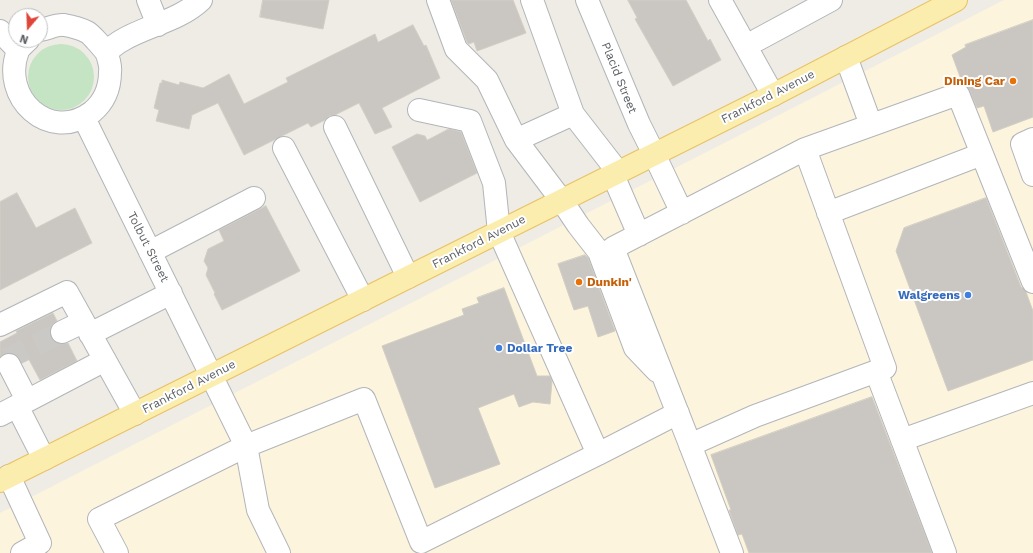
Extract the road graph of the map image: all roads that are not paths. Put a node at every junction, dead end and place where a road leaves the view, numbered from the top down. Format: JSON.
{"nodes":[{"id":1,"x":148,"y":0,"type":"edge"},
{"id":2,"x":201,"y":0,"type":"edge"},
{"id":3,"x":438,"y":0,"type":"edge"},
{"id":4,"x":532,"y":0,"type":"edge"},
{"id":5,"x":587,"y":0,"type":"edge"},
{"id":6,"x":720,"y":0,"type":"edge"},
{"id":7,"x":831,"y":0,"type":"edge"},
{"id":8,"x":956,"y":0,"type":"edge"},
{"id":9,"x":158,"y":25,"type":"junction"},
{"id":10,"x":48,"y":28,"type":"edge"},
{"id":11,"x":757,"y":40,"type":"dead end"},
{"id":12,"x":22,"y":48,"type":"edge"},
{"id":13,"x":106,"y":52,"type":"junction"},
{"id":14,"x":846,"y":57,"type":"junction"},
{"id":15,"x":773,"y":95,"type":"junction"},
{"id":16,"x":419,"y":110,"type":"dead end"},
{"id":17,"x":573,"y":114,"type":"junction"},
{"id":18,"x":84,"y":118,"type":"junction"},
{"id":19,"x":871,"y":125,"type":"junction"},
{"id":20,"x":335,"y":127,"type":"dead end"},
{"id":21,"x":1033,"y":139,"type":"edge"},
{"id":22,"x":516,"y":140,"type":"junction"},
{"id":23,"x":284,"y":148,"type":"dead end"},
{"id":24,"x":805,"y":149,"type":"junction"},
{"id":25,"x":654,"y":154,"type":"junction"},
{"id":26,"x":982,"y":154,"type":"junction"},
{"id":27,"x":615,"y":174,"type":"junction"},
{"id":28,"x":1033,"y":175,"type":"edge"},
{"id":29,"x":254,"y":198,"type":"dead end"},
{"id":30,"x":562,"y":200,"type":"junction"},
{"id":31,"x":682,"y":213,"type":"junction"},
{"id":32,"x":828,"y":213,"type":"junction"},
{"id":33,"x":500,"y":232,"type":"junction"},
{"id":34,"x":639,"y":234,"type":"junction"},
{"id":35,"x":150,"y":252,"type":"junction"},
{"id":36,"x":408,"y":277,"type":"junction"},
{"id":37,"x":1033,"y":282,"type":"edge"},
{"id":38,"x":171,"y":293,"type":"junction"},
{"id":39,"x":363,"y":300,"type":"junction"},
{"id":40,"x":0,"y":325,"type":"edge"},
{"id":41,"x":87,"y":328,"type":"junction"},
{"id":42,"x":62,"y":332,"type":"tunnel mouth"},
{"id":43,"x":105,"y":360,"type":"junction"},
{"id":44,"x":9,"y":365,"type":"dead end"},
{"id":45,"x":876,"y":372,"type":"junction"},
{"id":46,"x":212,"y":375,"type":"junction"},
{"id":47,"x":665,"y":380,"type":"junction"},
{"id":48,"x":1031,"y":393,"type":"edge"},
{"id":49,"x":15,"y":407,"type":"edge"},
{"id":50,"x":678,"y":413,"type":"junction"},
{"id":51,"x":135,"y":414,"type":"junction"},
{"id":52,"x":902,"y":440,"type":"junction"},
{"id":53,"x":690,"y":445,"type":"junction"},
{"id":54,"x":246,"y":446,"type":"junction"},
{"id":55,"x":598,"y":454,"type":"junction"},
{"id":56,"x":44,"y":459,"type":"junction"},
{"id":57,"x":5,"y":479,"type":"edge"},
{"id":58,"x":22,"y":553,"type":"edge"},
{"id":59,"x":117,"y":553,"type":"edge"},
{"id":60,"x":279,"y":553,"type":"edge"},
{"id":61,"x":732,"y":553,"type":"edge"},
{"id":62,"x":945,"y":553,"type":"edge"}],
"edges":[{"from":1,"to":9,"type":"street"},
{"from":2,"to":9,"type":"street"},
{"from":3,"to":22,"type":"street"},
{"from":4,"to":17,"type":"street"},
{"from":5,"to":25,"type":"street","name":"Placid Street"},
{"from":6,"to":15,"type":"street"},
{"from":7,"to":11,"type":"street"},
{"from":8,"to":14,"type":"main road","name":"Frankford Avenue"},
{"from":9,"to":13,"type":"street"},
{"from":10,"to":13,"type":"street"},
{"from":12,"to":18,"type":"street"},
{"from":13,"to":18,"type":"street"},
{"from":14,"to":15,"type":"main road","name":"Frankford Avenue"},
{"from":14,"to":19,"type":"street"},
{"from":15,"to":25,"type":"main road","name":"Frankford Avenue"},
{"from":16,"to":33,"type":"street"},
{"from":17,"to":22,"type":"street"},
{"from":17,"to":27,"type":"street"},
{"from":18,"to":35,"type":"street","name":"Tolbut Street"},
{"from":19,"to":24,"type":"street"},
{"from":19,"to":26,"type":"street"},
{"from":20,"to":36,"type":"street"},
{"from":21,"to":28,"type":"street"},
{"from":22,"to":30,"type":"street"},
{"from":23,"to":39,"type":"street"},
{"from":24,"to":31,"type":"street"},
{"from":24,"to":32,"type":"street"},
{"from":25,"to":27,"type":"main road","name":"Frankford Avenue"},
{"from":25,"to":31,"type":"street","name":"Placid Street"},
{"from":26,"to":32,"type":"street"},
{"from":26,"to":37,"type":"street"},
{"from":27,"to":30,"type":"main road","name":"Frankford Avenue"},
{"from":27,"to":34,"type":"street"},
{"from":29,"to":35,"type":"street"},
{"from":30,"to":33,"type":"main road","name":"Frankford Avenue"},
{"from":30,"to":47,"type":"street"},
{"from":31,"to":34,"type":"street"},
{"from":32,"to":45,"type":"street"},
{"from":33,"to":36,"type":"main road","name":"Frankford Avenue"},
{"from":33,"to":55,"type":"street"},
{"from":34,"to":47,"type":"street"},
{"from":35,"to":38,"type":"street","name":"Tolbut Street"},
{"from":36,"to":39,"type":"main road","name":"Frankford Avenue"},
{"from":38,"to":41,"type":"street"},
{"from":38,"to":46,"type":"street","name":"Tolbut Street"},
{"from":39,"to":46,"type":"main road","name":"Frankford Avenue"},
{"from":40,"to":41,"type":"street"},
{"from":41,"to":42,"type":"street"},
{"from":41,"to":43,"type":"street"},
{"from":43,"to":49,"type":"street"},
{"from":43,"to":51,"type":"street"},
{"from":44,"to":49,"type":"street"},
{"from":45,"to":52,"type":"street"},
{"from":45,"to":53,"type":"street"},
{"from":46,"to":51,"type":"main road","name":"Frankford Avenue"},
{"from":46,"to":54,"type":"street","name":"Tolbut Street"},
{"from":47,"to":50,"type":"street"},
{"from":48,"to":52,"type":"street"},
{"from":49,"to":56,"type":"street"},
{"from":50,"to":53,"type":"street"},
{"from":50,"to":55,"type":"street"},
{"from":51,"to":56,"type":"main road","name":"Frankford Avenue"},
{"from":52,"to":62,"type":"street"},
{"from":53,"to":61,"type":"street"},
{"from":54,"to":55,"type":"street"},
{"from":54,"to":59,"type":"street"},
{"from":54,"to":60,"type":"street","name":"Tolbut Street"},
{"from":56,"to":57,"type":"main road","name":"Frankford Avenue"},
{"from":57,"to":58,"type":"street"}]}
